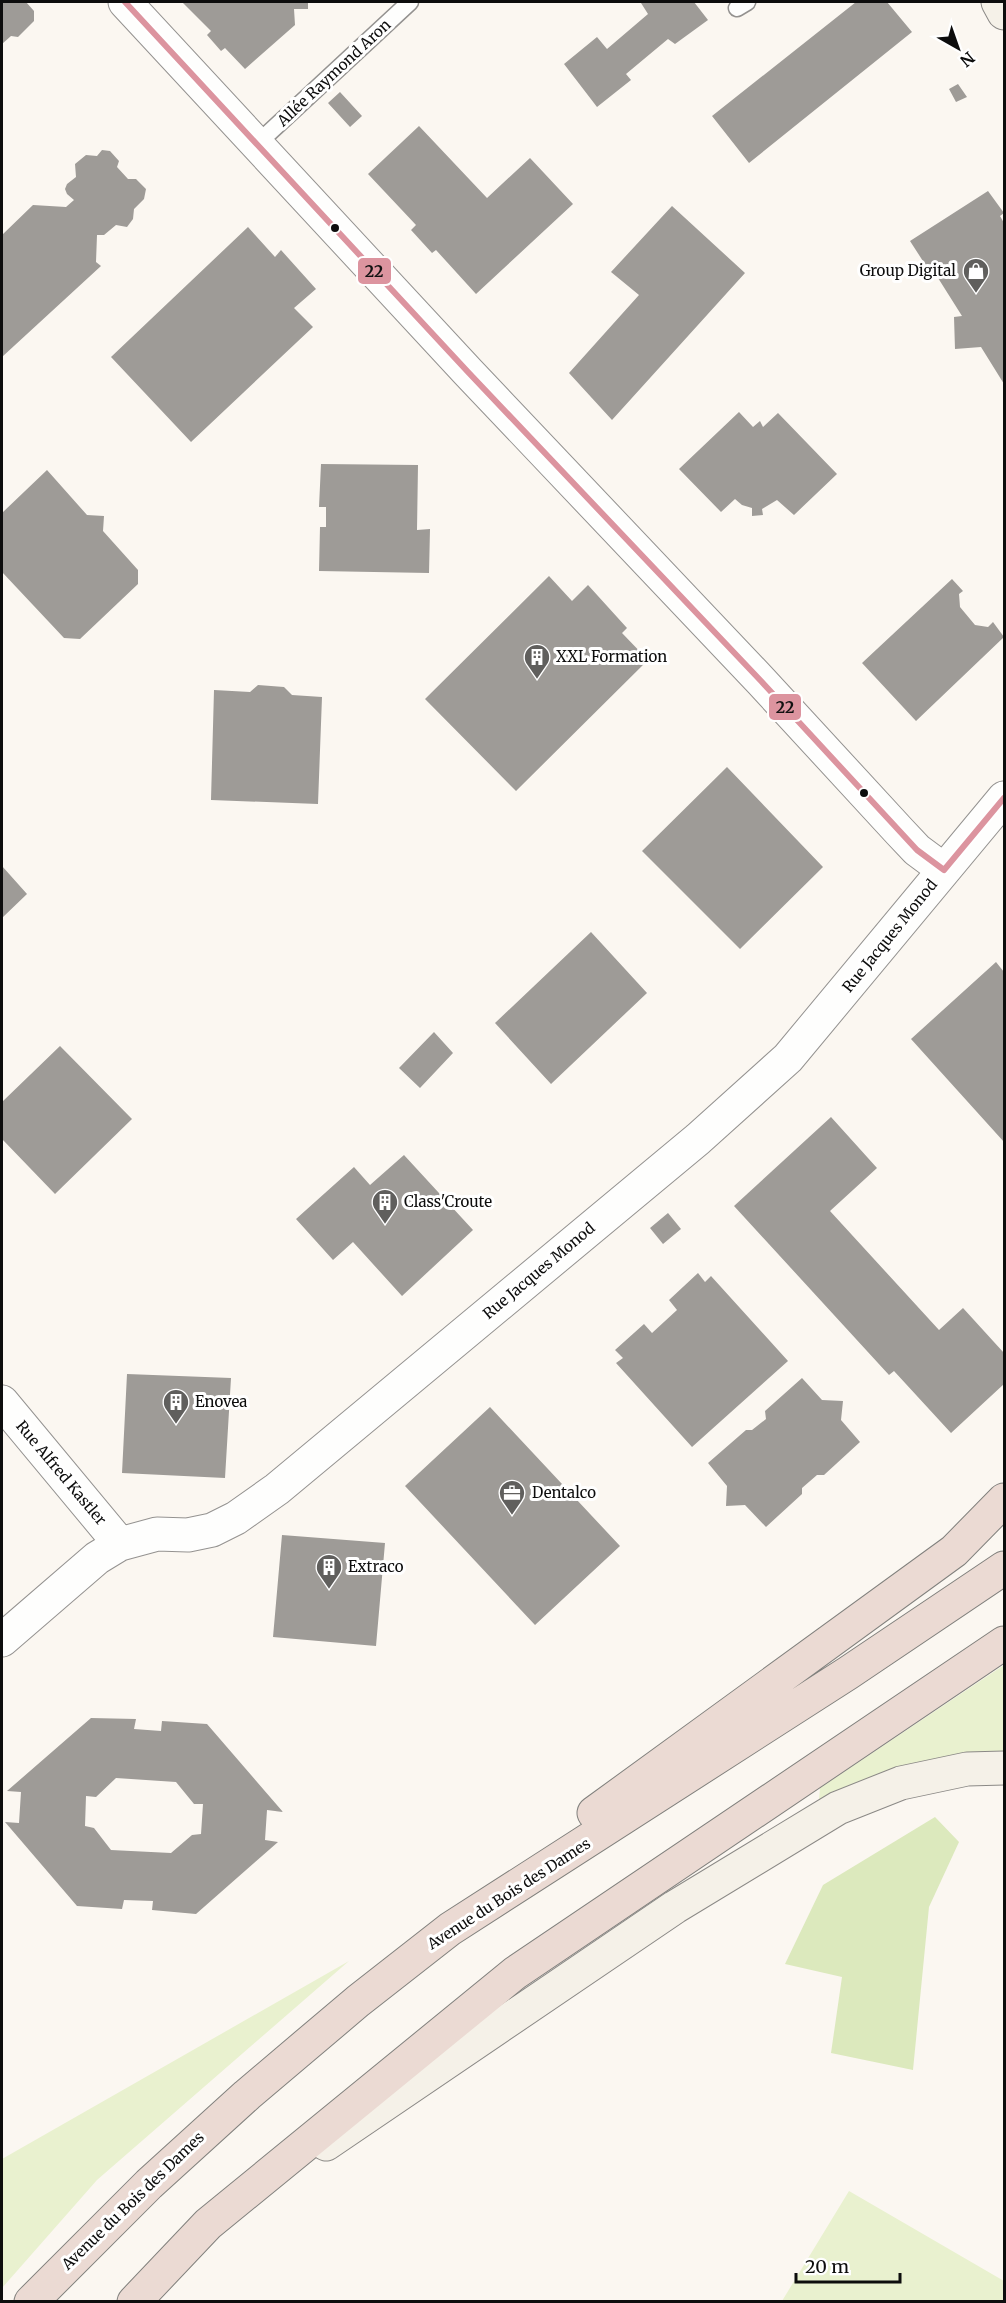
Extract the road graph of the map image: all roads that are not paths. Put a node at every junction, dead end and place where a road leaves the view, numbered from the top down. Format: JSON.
{"nodes":[{"id":1,"x":125,"y":2,"type":"edge"},
{"id":2,"x":410,"y":2,"type":"edge"},
{"id":3,"x":998,"y":2,"type":"edge"},
{"id":4,"x":1005,"y":13,"type":"edge"},
{"id":5,"x":257,"y":144,"type":"junction"},
{"id":6,"x":1005,"y":798,"type":"edge"},
{"id":7,"x":944,"y":870,"type":"junction"},
{"id":8,"x":2,"y":1402,"type":"edge"},
{"id":9,"x":1005,"y":1500,"type":"edge"},
{"id":10,"x":120,"y":1544,"type":"junction"},
{"id":11,"x":1005,"y":1568,"type":"edge"},
{"id":12,"x":2,"y":1640,"type":"edge"},
{"id":13,"x":1005,"y":1642,"type":"edge"},
{"id":14,"x":1005,"y":1768,"type":"edge"},
{"id":15,"x":450,"y":1929,"type":"junction"},
{"id":16,"x":208,"y":2224,"type":"junction"},
{"id":17,"x":31,"y":2301,"type":"edge"},
{"id":18,"x":134,"y":2301,"type":"edge"}],
"edges":[{"from":1,"to":5,"type":"street"},
{"from":2,"to":5,"type":"lane","name":"Allée Raymond Aron"},
{"from":3,"to":4,"type":"main road"},
{"from":5,"to":7,"type":"street"},
{"from":6,"to":7,"type":"street","name":"Rue Jacques Monod"},
{"from":7,"to":10,"type":"street","name":"Rue Jacques Monod"},
{"from":8,"to":10,"type":"street","name":"Rue Alfred Kastler"},
{"from":9,"to":15,"type":"highway"},
{"from":10,"to":12,"type":"street","name":"Rue Jacques Monod"},
{"from":11,"to":15,"type":"highway","name":"Avenue du Bois des Dames"},
{"from":13,"to":16,"type":"highway"},
{"from":14,"to":16,"type":"main road"},
{"from":15,"to":17,"type":"highway","name":"Avenue du Bois des Dames"},
{"from":16,"to":18,"type":"highway"}]}
